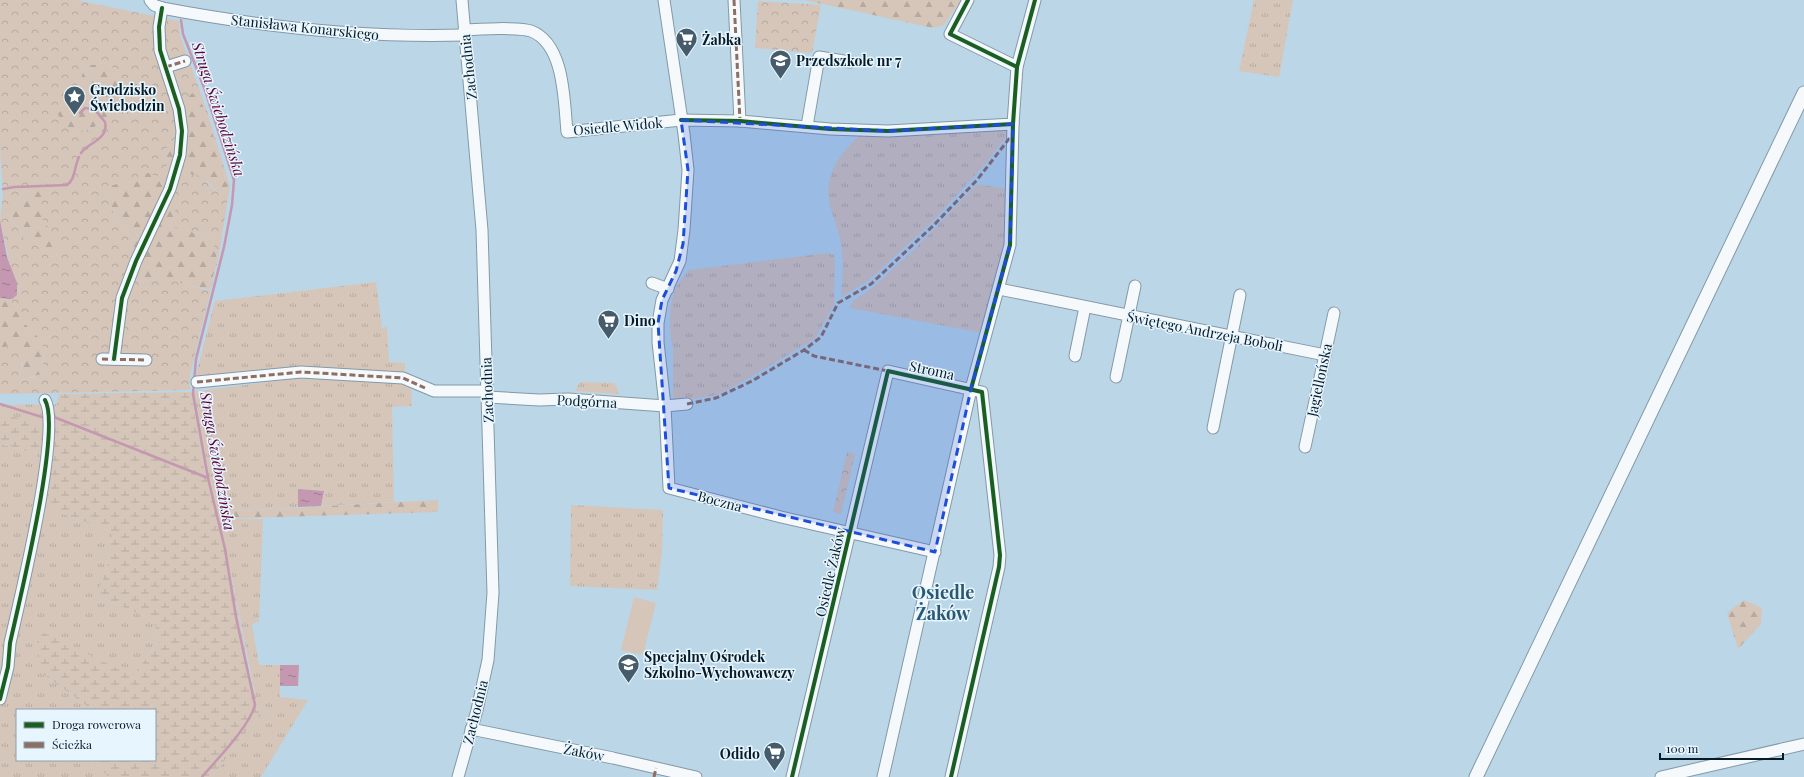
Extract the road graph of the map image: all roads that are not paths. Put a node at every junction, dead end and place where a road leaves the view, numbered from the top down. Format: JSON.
{"nodes":[{"id":1,"x":150,"y":0,"type":"edge"},
{"id":2,"x":462,"y":0,"type":"edge"},
{"id":3,"x":664,"y":0,"type":"edge"},
{"id":4,"x":734,"y":0,"type":"edge"},
{"id":5,"x":968,"y":0,"type":"edge"},
{"id":6,"x":1035,"y":0,"type":"edge"},
{"id":7,"x":162,"y":8,"type":"junction"},
{"id":8,"x":464,"y":32,"type":"junction"},
{"id":9,"x":185,"y":61,"type":"dead end"},
{"id":10,"x":850,"y":62,"type":"dead end"},
{"id":11,"x":166,"y":67,"type":"junction"},
{"id":12,"x":1017,"y":67,"type":"junction"},
{"id":13,"x":1804,"y":93,"type":"edge"},
{"id":14,"x":681,"y":120,"type":"junction"},
{"id":15,"x":740,"y":121,"type":"junction"},
{"id":16,"x":1013,"y":124,"type":"junction"},
{"id":17,"x":807,"y":126,"type":"junction"},
{"id":18,"x":652,"y":283,"type":"dead end"},
{"id":19,"x":1135,"y":286,"type":"dead end"},
{"id":20,"x":668,"y":289,"type":"junction"},
{"id":21,"x":999,"y":289,"type":"junction"},
{"id":22,"x":1240,"y":295,"type":"dead end"},
{"id":23,"x":1085,"y":307,"type":"junction"},
{"id":24,"x":1334,"y":313,"type":"dead end"},
{"id":25,"x":1129,"y":315,"type":"junction"},
{"id":26,"x":1232,"y":336,"type":"junction"},
{"id":27,"x":1325,"y":355,"type":"junction"},
{"id":28,"x":1075,"y":356,"type":"dead end"},
{"id":29,"x":102,"y":359,"type":"dead end"},
{"id":30,"x":114,"y":359,"type":"junction"},
{"id":31,"x":146,"y":360,"type":"dead end"},
{"id":32,"x":888,"y":371,"type":"joint"},
{"id":33,"x":1116,"y":377,"type":"dead end"},
{"id":34,"x":196,"y":382,"type":"dead end"},
{"id":35,"x":971,"y":389,"type":"junction"},
{"id":36,"x":487,"y":394,"type":"junction"},
{"id":37,"x":45,"y":400,"type":"dead end"},
{"id":38,"x":687,"y":404,"type":"dead end"},
{"id":39,"x":665,"y":406,"type":"junction"},
{"id":40,"x":1213,"y":428,"type":"dead end"},
{"id":41,"x":1305,"y":447,"type":"dead end"},
{"id":42,"x":850,"y":533,"type":"junction"},
{"id":43,"x":934,"y":552,"type":"junction"},
{"id":44,"x":0,"y":699,"type":"edge"},
{"id":45,"x":471,"y":729,"type":"junction"},
{"id":46,"x":1804,"y":744,"type":"edge"},
{"id":47,"x":655,"y":772,"type":"edge"},
{"id":48,"x":1477,"y":776,"type":"edge"},
{"id":49,"x":458,"y":777,"type":"edge"},
{"id":50,"x":696,"y":777,"type":"edge"},
{"id":51,"x":792,"y":777,"type":"edge"},
{"id":52,"x":883,"y":777,"type":"edge"},
{"id":53,"x":951,"y":777,"type":"edge"},
{"id":54,"x":1661,"y":777,"type":"edge"}],
"edges":[{"from":1,"to":7,"type":"street","name":"Stanisława Konarskiego"},
{"from":2,"to":8,"type":"street","name":"Zachodnia"},
{"from":3,"to":14,"type":"street","name":"Osiedle Widok"},
{"from":4,"to":15,"type":"street"},
{"from":5,"to":12,"type":"street"},
{"from":6,"to":12,"type":"street"},
{"from":7,"to":8,"type":"street","name":"Stanisława Konarskiego"},
{"from":7,"to":11,"type":"street"},
{"from":8,"to":14,"type":"street","name":"Osiedle Widok"},
{"from":8,"to":36,"type":"street","name":"Zachodnia"},
{"from":9,"to":11,"type":"street"},
{"from":10,"to":17,"type":"street"},
{"from":11,"to":30,"type":"street"},
{"from":12,"to":16,"type":"street"},
{"from":13,"to":48,"type":"main road"},
{"from":14,"to":15,"type":"street"},
{"from":14,"to":20,"type":"street","name":"Osiedle Widok"},
{"from":15,"to":17,"type":"street"},
{"from":16,"to":17,"type":"street"},
{"from":16,"to":21,"type":"street"},
{"from":18,"to":20,"type":"street"},
{"from":19,"to":25,"type":"street"},
{"from":20,"to":39,"type":"street","name":"Osiedle Widok"},
{"from":21,"to":23,"type":"street","name":"Świętego Andrzeja Boboli"},
{"from":21,"to":35,"type":"street"},
{"from":22,"to":26,"type":"street"},
{"from":23,"to":25,"type":"street","name":"Świętego Andrzeja Boboli"},
{"from":23,"to":28,"type":"street"},
{"from":24,"to":27,"type":"street","name":"Jagiellońska"},
{"from":25,"to":26,"type":"street","name":"Świętego Andrzeja Boboli"},
{"from":25,"to":33,"type":"street"},
{"from":26,"to":27,"type":"street","name":"Świętego Andrzeja Boboli"},
{"from":26,"to":40,"type":"street"},
{"from":27,"to":41,"type":"street","name":"Jagiellońska"},
{"from":29,"to":30,"type":"street"},
{"from":30,"to":31,"type":"street"},
{"from":32,"to":35,"type":"street","name":"Stroma"},
{"from":32,"to":42,"type":"street","name":"Osiedle Żaków"},
{"from":34,"to":36,"type":"street","name":"Podgórna"},
{"from":35,"to":43,"type":"street"},
{"from":35,"to":53,"type":"street"},
{"from":36,"to":39,"type":"street","name":"Podgórna"},
{"from":36,"to":45,"type":"street","name":"Zachodnia"},
{"from":37,"to":44,"type":"street"},
{"from":38,"to":39,"type":"street","name":"Podgórna"},
{"from":39,"to":42,"type":"street","name":"Boczna"},
{"from":42,"to":43,"type":"street"},
{"from":42,"to":51,"type":"street","name":"Osiedle Żaków"},
{"from":43,"to":52,"type":"street"},
{"from":45,"to":47,"type":"street","name":"Żaków"},
{"from":45,"to":49,"type":"street","name":"Zachodnia"},
{"from":46,"to":54,"type":"street"},
{"from":47,"to":50,"type":"street","name":"Żaków"}]}
